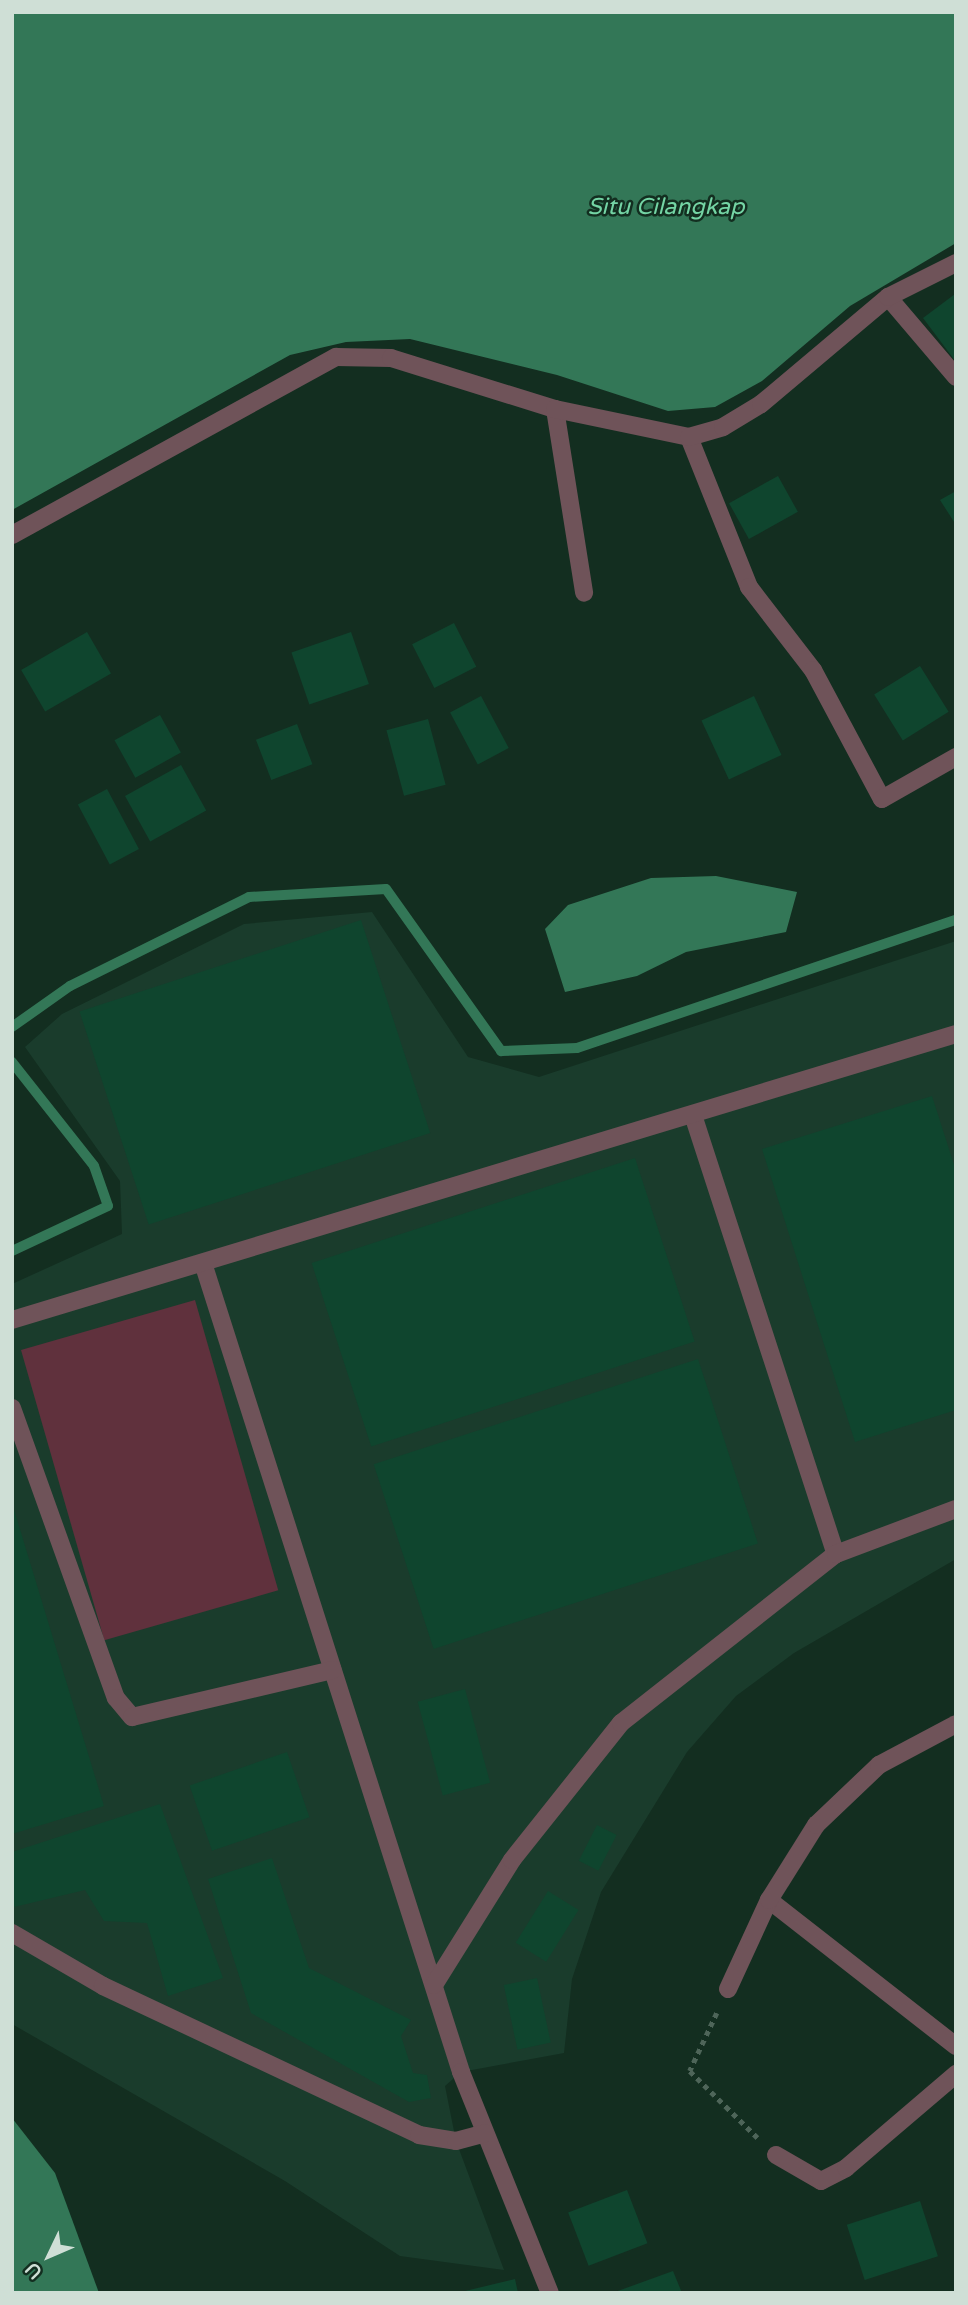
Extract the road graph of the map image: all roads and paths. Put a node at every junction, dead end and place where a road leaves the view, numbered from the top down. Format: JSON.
{"nodes":[{"id":1,"x":956,"y":263,"type":"edge"},
{"id":2,"x":888,"y":297,"type":"junction"},
{"id":3,"x":956,"y":377,"type":"edge"},
{"id":4,"x":555,"y":409,"type":"junction"},
{"id":5,"x":689,"y":437,"type":"junction"},
{"id":6,"x":12,"y":535,"type":"edge"},
{"id":7,"x":584,"y":593,"type":"dead end"},
{"id":8,"x":956,"y":757,"type":"edge"},
{"id":9,"x":956,"y":1034,"type":"edge"},
{"id":10,"x":693,"y":1115,"type":"junction"},
{"id":11,"x":203,"y":1262,"type":"junction"},
{"id":12,"x":12,"y":1320,"type":"edge"},
{"id":13,"x":12,"y":1408,"type":"edge"},
{"id":14,"x":956,"y":1509,"type":"edge"},
{"id":15,"x":836,"y":1554,"type":"junction"},
{"id":16,"x":333,"y":1670,"type":"junction"},
{"id":17,"x":956,"y":1724,"type":"edge"},
{"id":18,"x":769,"y":1900,"type":"junction"},
{"id":19,"x":12,"y":1933,"type":"edge"},
{"id":20,"x":434,"y":1985,"type":"junction"},
{"id":21,"x":727,"y":1989,"type":"joint"},
{"id":22,"x":956,"y":2046,"type":"edge"},
{"id":23,"x":956,"y":2074,"type":"edge"},
{"id":24,"x":485,"y":2133,"type":"junction"},
{"id":25,"x":776,"y":2155,"type":"joint"},
{"id":26,"x":550,"y":2293,"type":"edge"}],
"edges":[{"from":1,"to":2,"type":"street"},
{"from":2,"to":3,"type":"street"},
{"from":2,"to":5,"type":"street"},
{"from":4,"to":5,"type":"street"},
{"from":4,"to":6,"type":"street"},
{"from":4,"to":7,"type":"street"},
{"from":5,"to":8,"type":"street"},
{"from":9,"to":10,"type":"street"},
{"from":10,"to":11,"type":"street"},
{"from":10,"to":15,"type":"street"},
{"from":11,"to":12,"type":"street"},
{"from":11,"to":16,"type":"street"},
{"from":13,"to":16,"type":"street"},
{"from":14,"to":15,"type":"street"},
{"from":15,"to":20,"type":"street"},
{"from":16,"to":20,"type":"street"},
{"from":17,"to":18,"type":"street"},
{"from":18,"to":21,"type":"street"},
{"from":18,"to":22,"type":"street"},
{"from":19,"to":24,"type":"street"},
{"from":20,"to":24,"type":"street"},
{"from":21,"to":25,"type":"path"},
{"from":23,"to":25,"type":"street"},
{"from":24,"to":26,"type":"street"}]}
